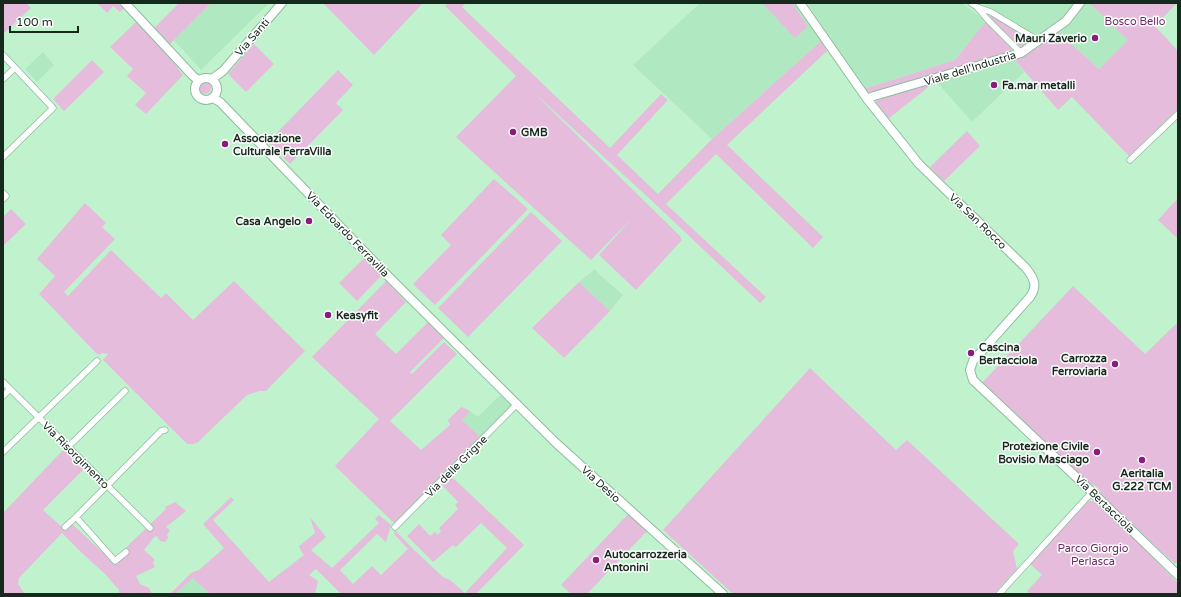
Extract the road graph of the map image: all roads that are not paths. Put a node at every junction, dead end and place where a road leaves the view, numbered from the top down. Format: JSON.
{"nodes":[{"id":1,"x":125,"y":3,"type":"edge"},
{"id":2,"x":282,"y":3,"type":"edge"},
{"id":3,"x":800,"y":3,"type":"edge"},
{"id":4,"x":971,"y":3,"type":"edge"},
{"id":5,"x":1080,"y":3,"type":"edge"},
{"id":6,"x":977,"y":7,"type":"junction"},
{"id":7,"x":1039,"y":41,"type":"junction"},
{"id":8,"x":1021,"y":53,"type":"junction"},
{"id":9,"x":3,"y":55,"type":"edge"},
{"id":10,"x":15,"y":68,"type":"junction"},
{"id":11,"x":3,"y":79,"type":"edge"},
{"id":12,"x":198,"y":80,"type":"junction"},
{"id":13,"x":214,"y":82,"type":"junction"},
{"id":14,"x":213,"y":98,"type":"junction"},
{"id":15,"x":867,"y":99,"type":"junction"},
{"id":16,"x":1178,"y":114,"type":"edge"},
{"id":17,"x":3,"y":156,"type":"edge"},
{"id":18,"x":1130,"y":160,"type":"dead end"},
{"id":19,"x":987,"y":345,"type":"joint"},
{"id":20,"x":97,"y":360,"type":"dead end"},
{"id":21,"x":484,"y":370,"type":"joint"},
{"id":22,"x":3,"y":382,"type":"edge"},
{"id":23,"x":10,"y":389,"type":"junction"},
{"id":24,"x":125,"y":391,"type":"dead end"},
{"id":25,"x":3,"y":396,"type":"edge"},
{"id":26,"x":517,"y":404,"type":"junction"},
{"id":27,"x":38,"y":417,"type":"junction"},
{"id":28,"x":165,"y":430,"type":"dead end"},
{"id":29,"x":68,"y":447,"type":"junction"},
{"id":30,"x":3,"y":452,"type":"edge"},
{"id":31,"x":107,"y":485,"type":"junction"},
{"id":32,"x":1092,"y":492,"type":"junction"},
{"id":33,"x":76,"y":518,"type":"junction"},
{"id":34,"x":65,"y":527,"type":"dead end"},
{"id":35,"x":395,"y":527,"type":"dead end"},
{"id":36,"x":150,"y":528,"type":"dead end"},
{"id":37,"x":126,"y":552,"type":"dead end"},
{"id":38,"x":1178,"y":575,"type":"edge"},
{"id":39,"x":723,"y":594,"type":"edge"},
{"id":40,"x":999,"y":594,"type":"edge"}],
"edges":[{"from":1,"to":12,"type":"street"},
{"from":2,"to":13,"type":"street","name":"Via Santi"},
{"from":3,"to":15,"type":"street"},
{"from":4,"to":6,"type":"street"},
{"from":5,"to":7,"type":"street","name":"Viale dell'Industria"},
{"from":6,"to":7,"type":"street"},
{"from":6,"to":8,"type":"street"},
{"from":7,"to":8,"type":"street","name":"Viale dell'Industria"},
{"from":8,"to":15,"type":"street","name":"Viale dell'Industria"},
{"from":9,"to":10,"type":"street"},
{"from":10,"to":11,"type":"street"},
{"from":10,"to":17,"type":"street"},
{"from":12,"to":13,"type":"street"},
{"from":12,"to":14,"type":"street"},
{"from":13,"to":14,"type":"street"},
{"from":14,"to":21,"type":"street","name":"Via Edoardo Ferravilla"},
{"from":15,"to":19,"type":"street","name":"Via San Rocco"},
{"from":16,"to":18,"type":"street"},
{"from":19,"to":32,"type":"street","name":"Via Bertacciola"},
{"from":20,"to":27,"type":"street"},
{"from":21,"to":26,"type":"street","name":"Via Desio"},
{"from":22,"to":23,"type":"street","name":"Via Risorgimento"},
{"from":23,"to":25,"type":"street"},
{"from":23,"to":27,"type":"street","name":"Via Risorgimento"},
{"from":24,"to":29,"type":"street"},
{"from":26,"to":35,"type":"street","name":"Via delle Grigne"},
{"from":26,"to":39,"type":"street","name":"Via Desio"},
{"from":27,"to":29,"type":"street","name":"Via Risorgimento"},
{"from":27,"to":30,"type":"street"},
{"from":28,"to":31,"type":"street"},
{"from":29,"to":31,"type":"street","name":"Via Risorgimento"},
{"from":31,"to":33,"type":"street"},
{"from":31,"to":36,"type":"street","name":"Via Risorgimento"},
{"from":32,"to":38,"type":"street","name":"Via Bertacciola"},
{"from":32,"to":40,"type":"street"},
{"from":33,"to":34,"type":"street"},
{"from":33,"to":37,"type":"street"}]}
